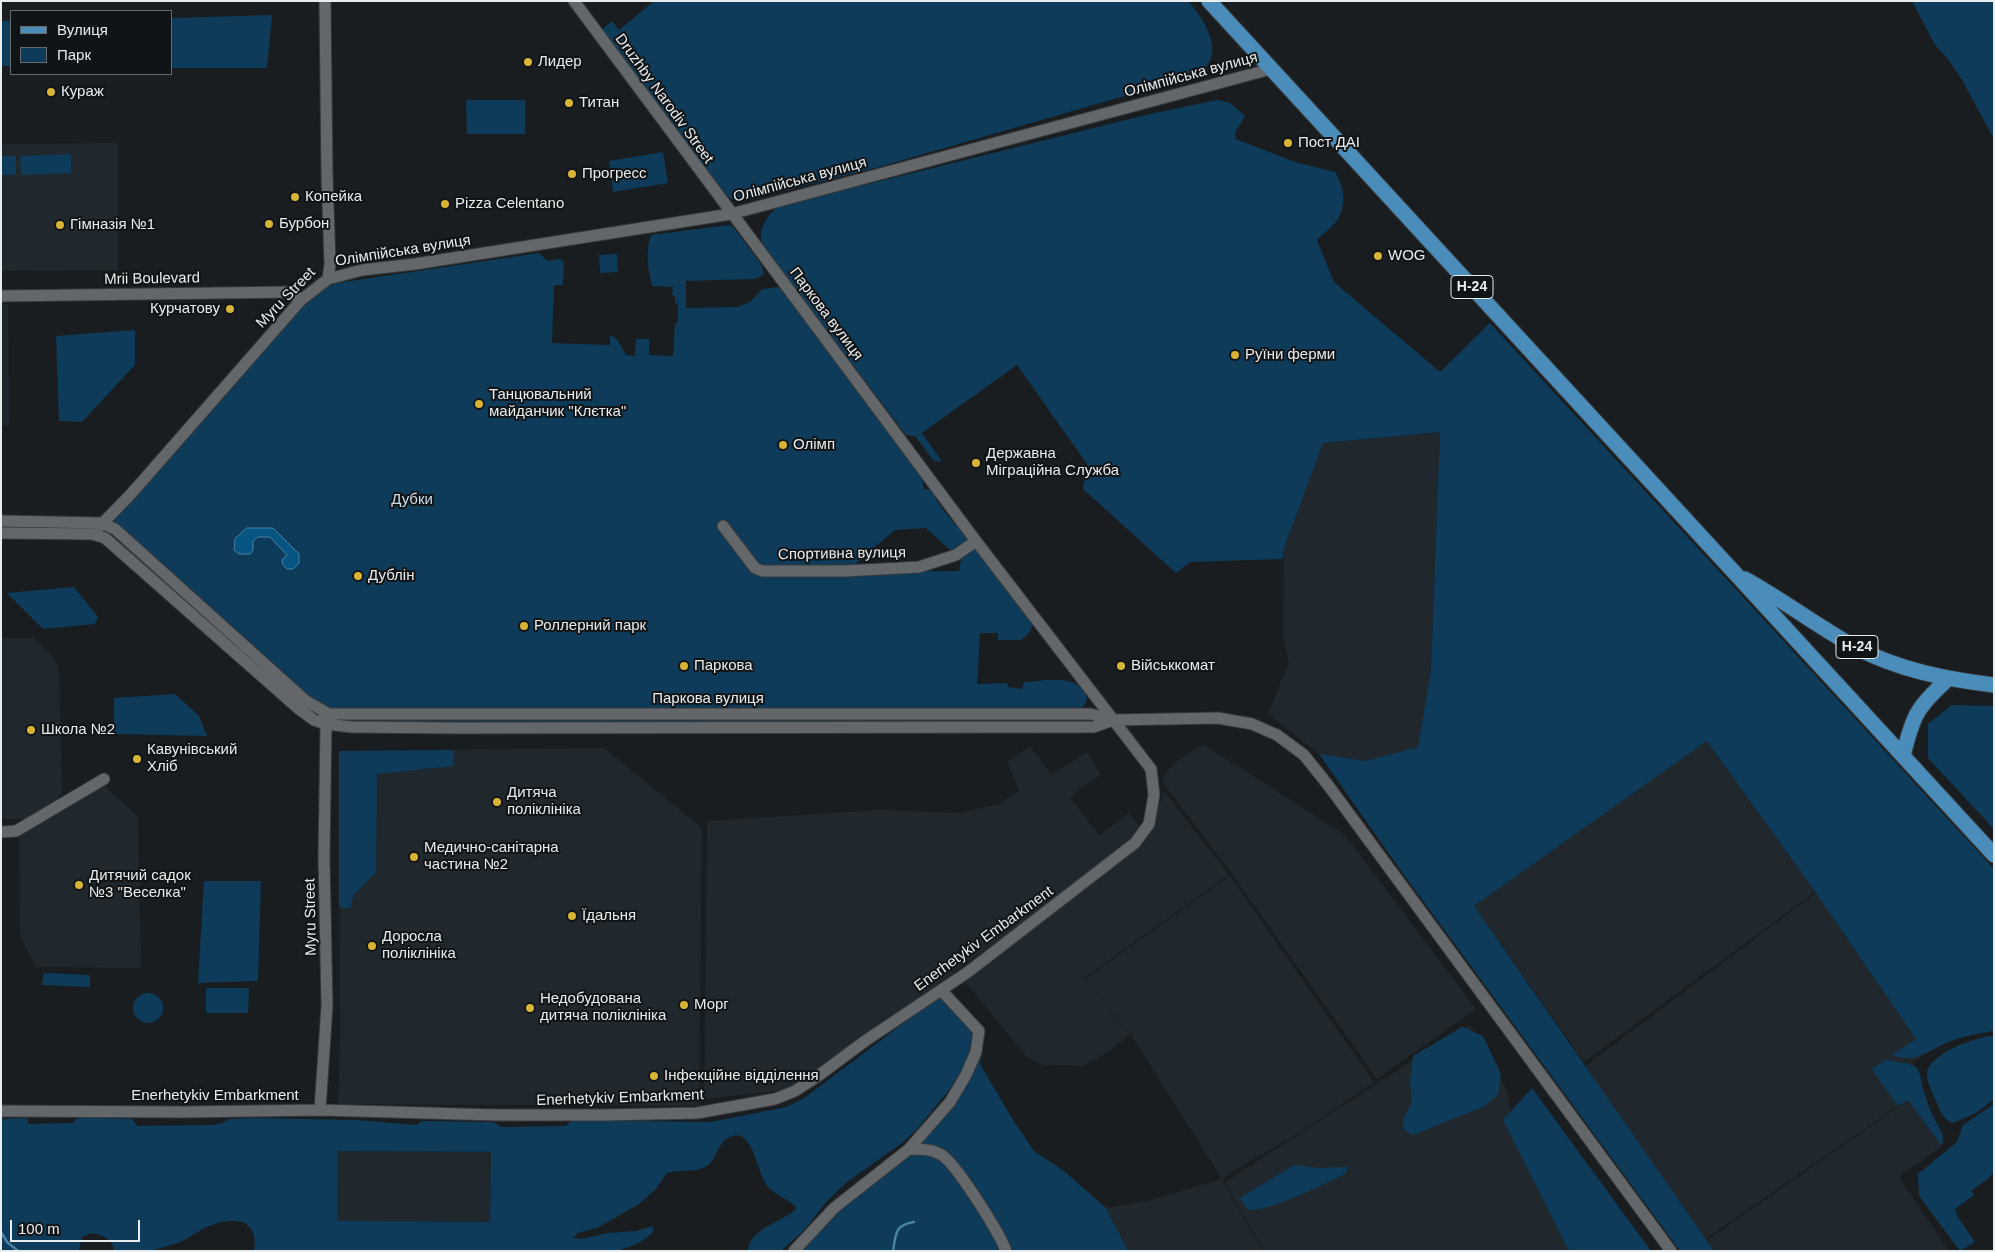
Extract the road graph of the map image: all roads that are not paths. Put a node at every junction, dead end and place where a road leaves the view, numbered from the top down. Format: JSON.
{"nodes":[{"id":1,"x":326,"y":1,"type":"edge"},
{"id":2,"x":574,"y":1,"type":"edge"},
{"id":3,"x":1209,"y":1,"type":"edge"},
{"id":4,"x":1271,"y":69,"type":"junction"},
{"id":5,"x":731,"y":214,"type":"junction"},
{"id":6,"x":328,"y":278,"type":"junction"},
{"id":7,"x":1,"y":296,"type":"edge"},
{"id":8,"x":301,"y":300,"type":"junction"},
{"id":9,"x":1,"y":521,"type":"edge"},
{"id":10,"x":102,"y":523,"type":"junction"},
{"id":11,"x":723,"y":526,"type":"dead end"},
{"id":12,"x":1,"y":533,"type":"edge"},
{"id":13,"x":92,"y":534,"type":"junction"},
{"id":14,"x":976,"y":541,"type":"junction"},
{"id":15,"x":1735,"y":574,"type":"junction"},
{"id":16,"x":1948,"y":679,"type":"junction"},
{"id":17,"x":1994,"y":685,"type":"edge"},
{"id":18,"x":322,"y":711,"type":"junction"},
{"id":19,"x":1113,"y":720,"type":"junction"},
{"id":20,"x":326,"y":724,"type":"junction"},
{"id":21,"x":1903,"y":756,"type":"junction"},
{"id":22,"x":104,"y":779,"type":"dead end"},
{"id":23,"x":1,"y":832,"type":"edge"},
{"id":24,"x":1994,"y":855,"type":"edge"},
{"id":25,"x":941,"y":990,"type":"junction"},
{"id":26,"x":320,"y":1110,"type":"junction"},
{"id":27,"x":1,"y":1111,"type":"edge"},
{"id":28,"x":909,"y":1149,"type":"junction"},
{"id":29,"x":794,"y":1251,"type":"edge"},
{"id":30,"x":1006,"y":1251,"type":"edge"},
{"id":31,"x":1671,"y":1251,"type":"edge"}],
"edges":[{"from":1,"to":6,"type":"street","name":"Myru Street"},
{"from":2,"to":5,"type":"street","name":"Druzhby Narodiv Street"},
{"from":3,"to":4,"type":"main road","number":"Н-24"},
{"from":4,"to":5,"type":"street","name":"Олімпійська вулиця"},
{"from":4,"to":15,"type":"main road","number":"Н-24"},
{"from":5,"to":6,"type":"street","name":"Олімпійська вулиця"},
{"from":5,"to":14,"type":"street","name":"Паркова вулиця"},
{"from":6,"to":8,"type":"street","name":"Myru Street"},
{"from":7,"to":8,"type":"street","name":"Mrii Boulevard"},
{"from":8,"to":10,"type":"street","name":"Myru Street"},
{"from":9,"to":10,"type":"street"},
{"from":10,"to":13,"type":"street","name":"Myru Street"},
{"from":10,"to":18,"type":"street","name":"Паркова вулиця"},
{"from":11,"to":14,"type":"street","name":"Спортивна вулиця"},
{"from":12,"to":13,"type":"street"},
{"from":13,"to":20,"type":"street"},
{"from":14,"to":19,"type":"street","name":"Паркова вулиця"},
{"from":15,"to":16,"type":"main road","number":"Н-24"},
{"from":15,"to":21,"type":"main road"},
{"from":16,"to":17,"type":"main road","number":"Н-24"},
{"from":16,"to":21,"type":"main road"},
{"from":18,"to":19,"type":"street","name":"Паркова вулиця"},
{"from":18,"to":20,"type":"street","name":"Myru Street"},
{"from":19,"to":20,"type":"street","name":"Паркова вулиця"},
{"from":19,"to":25,"type":"street","name":"Enerhetykiv Embarkment"},
{"from":19,"to":31,"type":"street"},
{"from":20,"to":26,"type":"street","name":"Myru Street"},
{"from":21,"to":24,"type":"main road"},
{"from":22,"to":23,"type":"street"},
{"from":25,"to":26,"type":"street","name":"Enerhetykiv Embarkment"},
{"from":25,"to":28,"type":"street"},
{"from":26,"to":27,"type":"street","name":"Enerhetykiv Embarkment"},
{"from":28,"to":29,"type":"street"},
{"from":28,"to":30,"type":"street"}]}
